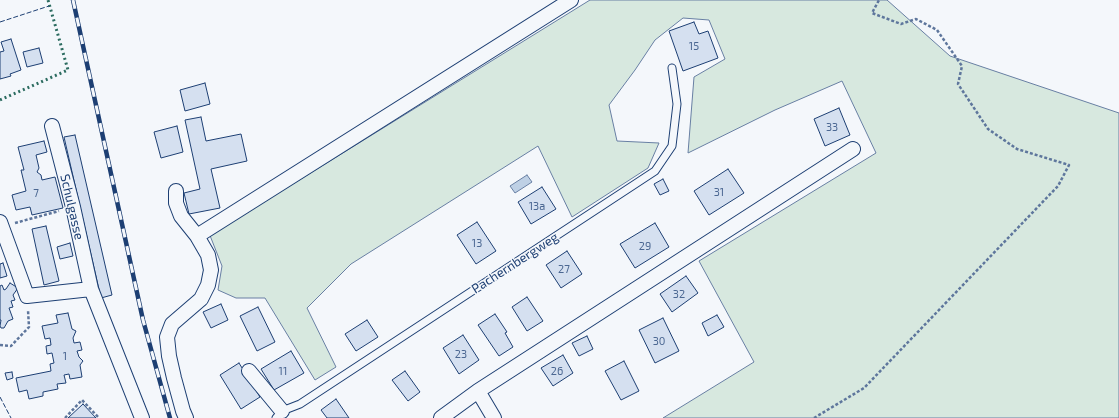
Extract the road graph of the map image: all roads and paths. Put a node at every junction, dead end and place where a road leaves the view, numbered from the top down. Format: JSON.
{"nodes":[{"id":1,"x":571,"y":0,"type":"edge"},
{"id":2,"x":879,"y":0,"type":"edge"},
{"id":3,"x":672,"y":68,"type":"dead end"},
{"id":4,"x":52,"y":126,"type":"dead end"},
{"id":5,"x":853,"y":149,"type":"dead end"},
{"id":6,"x":176,"y":191,"type":"dead end"},
{"id":7,"x":73,"y":207,"type":"junction"},
{"id":8,"x":1,"y":225,"type":"edge"},
{"id":9,"x":197,"y":236,"type":"junction"},
{"id":10,"x":91,"y":289,"type":"junction"},
{"id":11,"x":27,"y":296,"type":"junction"},
{"id":12,"x":0,"y":345,"type":"edge"},
{"id":13,"x":249,"y":371,"type":"dead end"},
{"id":14,"x":478,"y":391,"type":"junction"},
{"id":15,"x":279,"y":414,"type":"edge"},
{"id":16,"x":65,"y":418,"type":"edge"},
{"id":17,"x":98,"y":418,"type":"edge"},
{"id":18,"x":142,"y":418,"type":"edge"},
{"id":19,"x":186,"y":418,"type":"edge"},
{"id":20,"x":442,"y":418,"type":"edge"},
{"id":21,"x":494,"y":418,"type":"edge"},
{"id":22,"x":814,"y":418,"type":"edge"}],
"edges":[{"from":1,"to":9,"type":"street"},
{"from":2,"to":22,"type":"path"},
{"from":3,"to":15,"type":"lane","name":"Pachernbergweg"},
{"from":4,"to":7,"type":"street","name":"Schulgasse"},
{"from":5,"to":14,"type":"street"},
{"from":6,"to":9,"type":"street"},
{"from":7,"to":8,"type":"path"},
{"from":7,"to":10,"type":"street","name":"Schulgasse"},
{"from":8,"to":11,"type":"street"},
{"from":9,"to":19,"type":"street"},
{"from":10,"to":11,"type":"street"},
{"from":10,"to":18,"type":"street","name":"Schulgasse"},
{"from":11,"to":12,"type":"path"},
{"from":13,"to":15,"type":"street","name":"Pachernbergweg"},
{"from":14,"to":20,"type":"street"},
{"from":14,"to":21,"type":"street"},
{"from":16,"to":17,"type":"path"}]}
